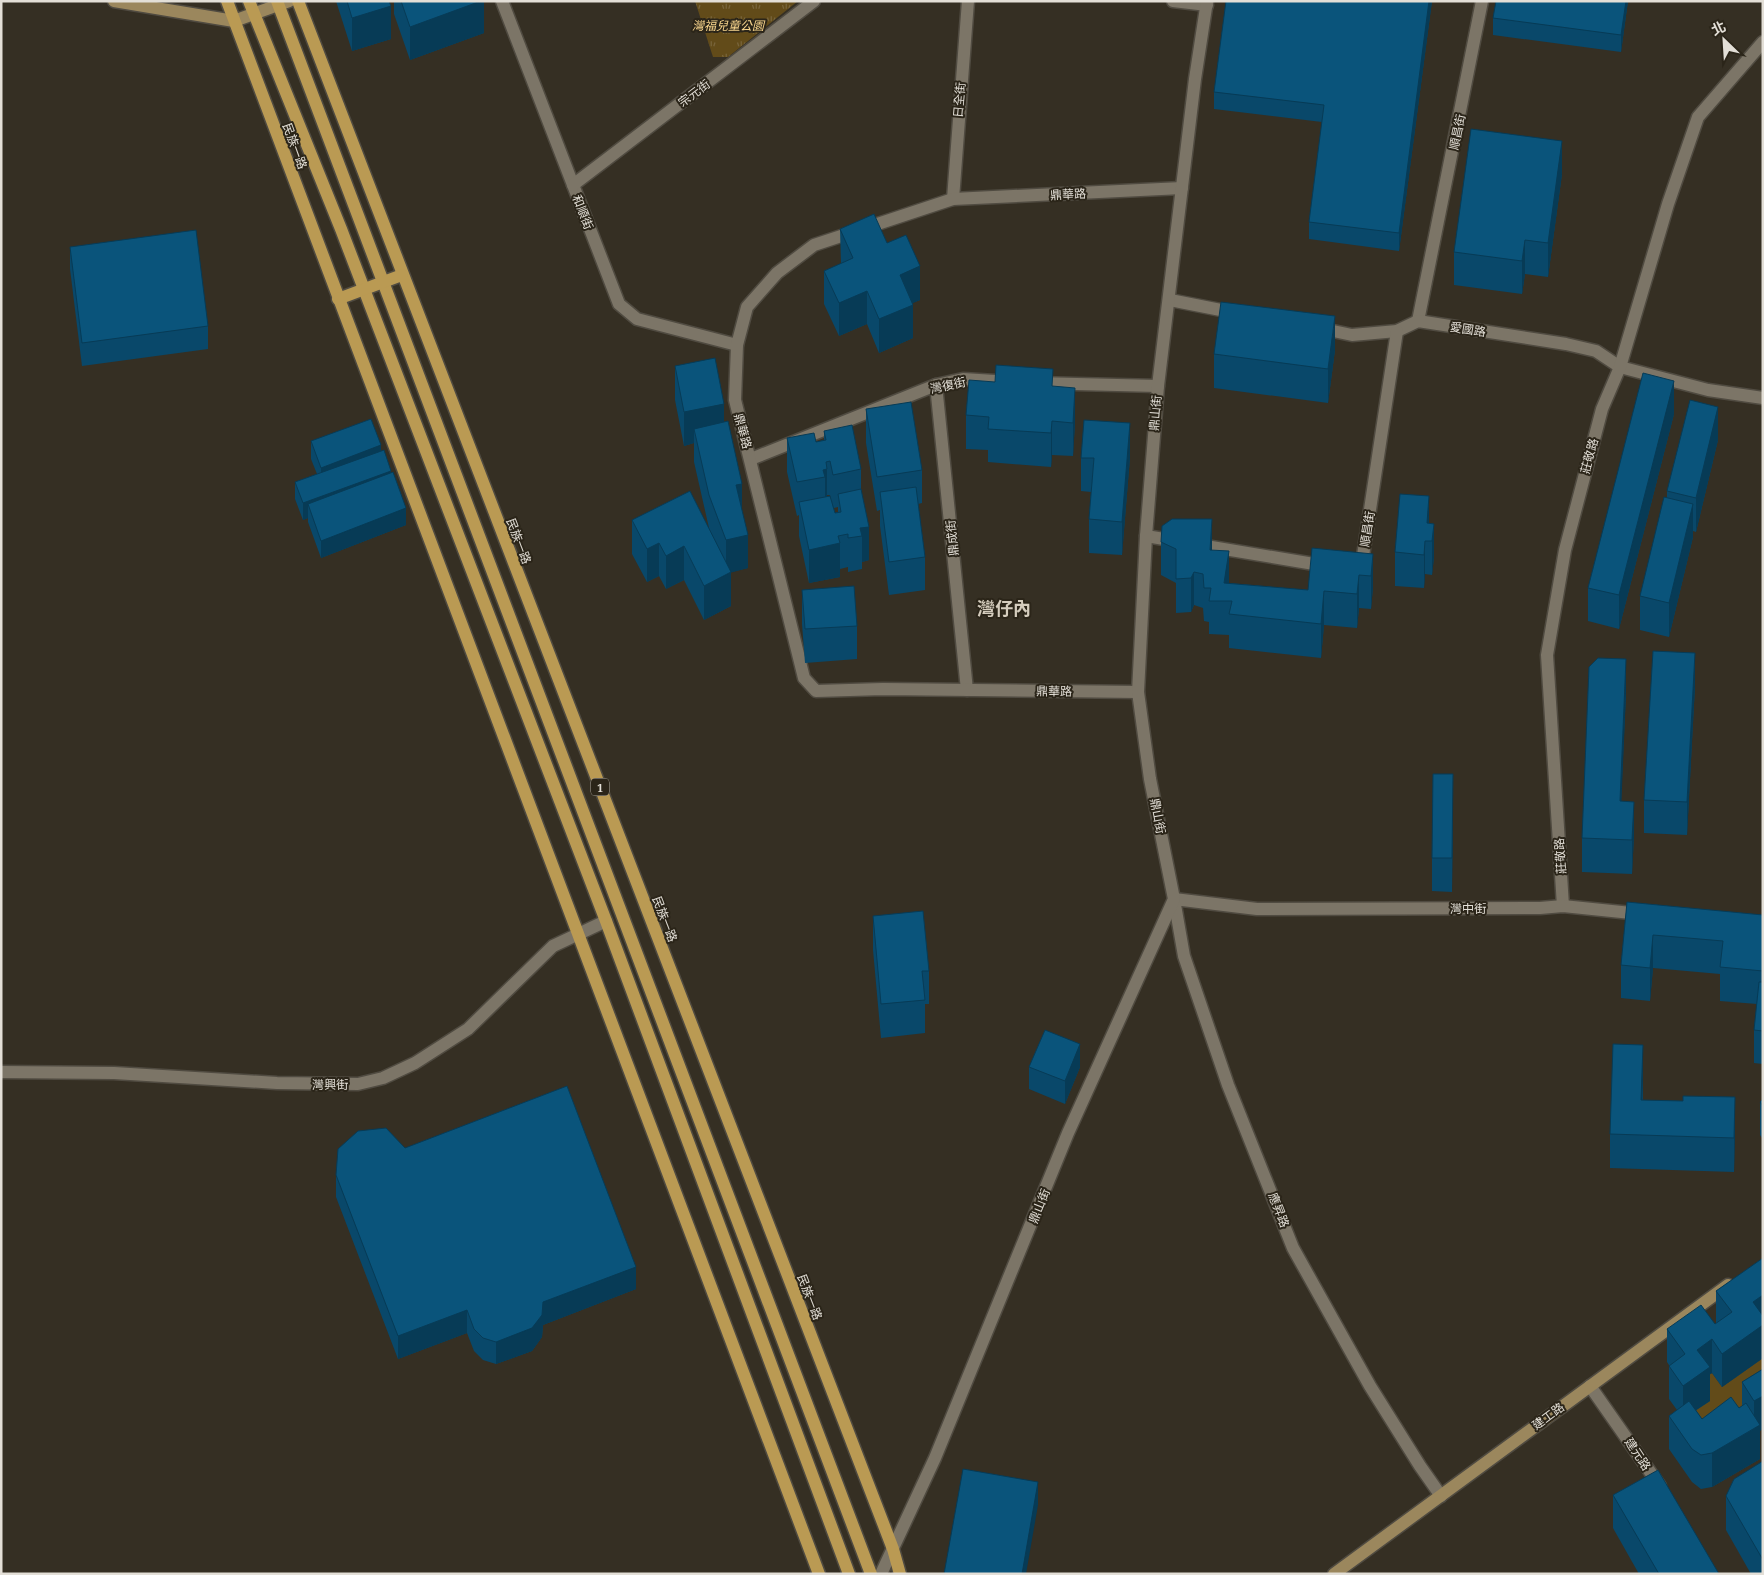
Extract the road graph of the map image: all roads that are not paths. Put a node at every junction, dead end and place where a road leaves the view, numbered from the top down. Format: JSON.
{"nodes":[{"id":1,"x":114,"y":1,"type":"edge"},
{"id":2,"x":227,"y":1,"type":"edge"},
{"id":3,"x":249,"y":1,"type":"edge"},
{"id":4,"x":298,"y":1,"type":"edge"},
{"id":5,"x":502,"y":1,"type":"edge"},
{"id":6,"x":814,"y":1,"type":"edge"},
{"id":7,"x":968,"y":1,"type":"edge"},
{"id":8,"x":1173,"y":1,"type":"edge"},
{"id":9,"x":1482,"y":1,"type":"edge"},
{"id":10,"x":281,"y":3,"type":"edge"},
{"id":11,"x":1207,"y":3,"type":"edge"},
{"id":12,"x":254,"y":15,"type":"junction"},
{"id":13,"x":234,"y":21,"type":"junction"},
{"id":14,"x":1763,"y":42,"type":"edge"},
{"id":15,"x":573,"y":185,"type":"junction"},
{"id":16,"x":1182,"y":188,"type":"junction"},
{"id":17,"x":952,"y":199,"type":"junction"},
{"id":18,"x":402,"y":274,"type":"junction"},
{"id":19,"x":384,"y":282,"type":"junction"},
{"id":20,"x":364,"y":290,"type":"junction"},
{"id":21,"x":338,"y":300,"type":"junction"},
{"id":22,"x":1170,"y":300,"type":"junction"},
{"id":23,"x":1246,"y":315,"type":"edge"},
{"id":24,"x":1418,"y":321,"type":"junction"},
{"id":25,"x":1304,"y":326,"type":"edge"},
{"id":26,"x":1397,"y":331,"type":"junction"},
{"id":27,"x":737,"y":345,"type":"junction"},
{"id":28,"x":1620,"y":367,"type":"junction"},
{"id":29,"x":936,"y":385,"type":"junction"},
{"id":30,"x":1158,"y":386,"type":"junction"},
{"id":31,"x":1763,"y":398,"type":"edge"},
{"id":32,"x":751,"y":459,"type":"junction"},
{"id":33,"x":1146,"y":536,"type":"junction"},
{"id":34,"x":967,"y":690,"type":"junction"},
{"id":35,"x":1138,"y":692,"type":"junction"},
{"id":36,"x":1174,"y":899,"type":"junction"},
{"id":37,"x":1563,"y":906,"type":"junction"},
{"id":38,"x":1657,"y":915,"type":"edge"},
{"id":39,"x":606,"y":921,"type":"junction"},
{"id":40,"x":578,"y":934,"type":"junction"},
{"id":41,"x":1,"y":1072,"type":"edge"},
{"id":42,"x":1740,"y":1276,"type":"edge"},
{"id":43,"x":1590,"y":1386,"type":"junction"},
{"id":44,"x":1441,"y":1496,"type":"junction"},
{"id":45,"x":1667,"y":1497,"type":"edge"},
{"id":46,"x":893,"y":1549,"type":"junction"},
{"id":47,"x":819,"y":1574,"type":"edge"},
{"id":48,"x":849,"y":1574,"type":"edge"},
{"id":49,"x":871,"y":1574,"type":"edge"},
{"id":50,"x":881,"y":1574,"type":"edge"},
{"id":51,"x":900,"y":1574,"type":"edge"},
{"id":52,"x":1334,"y":1574,"type":"edge"}],
"edges":[{"from":1,"to":13,"type":"street"},
{"from":2,"to":13,"type":"main road","name":"民族一路"},
{"from":3,"to":12,"type":"main road","name":"民族一路"},
{"from":4,"to":18,"type":"main road","name":"民族一路","number":"1"},
{"from":5,"to":15,"type":"street","name":"和順街"},
{"from":6,"to":15,"type":"street","name":"宗元街"},
{"from":7,"to":17,"type":"street","name":"日全街"},
{"from":8,"to":11,"type":"street"},
{"from":9,"to":24,"type":"street","name":"順昌街"},
{"from":10,"to":12,"type":"street"},
{"from":10,"to":19,"type":"main road","number":"1"},
{"from":11,"to":16,"type":"street","name":"鼎山街"},
{"from":12,"to":13,"type":"street"},
{"from":12,"to":20,"type":"main road","name":"民族一路"},
{"from":13,"to":21,"type":"main road","name":"民族一路"},
{"from":14,"to":28,"type":"street","name":"莊敬路"},
{"from":15,"to":27,"type":"street","name":"和順街"},
{"from":16,"to":17,"type":"street","name":"鼎華路"},
{"from":16,"to":22,"type":"street","name":"鼎山街"},
{"from":17,"to":27,"type":"street","name":"鼎華路"},
{"from":18,"to":19,"type":"main road"},
{"from":18,"to":46,"type":"main road","name":"民族一路","number":"1"},
{"from":19,"to":20,"type":"main road"},
{"from":19,"to":49,"type":"main road","number":"1"},
{"from":20,"to":21,"type":"main road"},
{"from":20,"to":39,"type":"main road","name":"民族一路"},
{"from":21,"to":40,"type":"main road","name":"民族一路"},
{"from":22,"to":23,"type":"street"},
{"from":22,"to":30,"type":"street","name":"鼎山街"},
{"from":24,"to":26,"type":"street"},
{"from":24,"to":28,"type":"street","name":"愛國路"},
{"from":25,"to":26,"type":"street"},
{"from":26,"to":33,"type":"street","name":"順昌街"},
{"from":27,"to":32,"type":"street","name":"鼎華路"},
{"from":28,"to":31,"type":"street","name":"愛國路"},
{"from":28,"to":37,"type":"street","name":"莊敬路"},
{"from":29,"to":30,"type":"street","name":"灣復街"},
{"from":29,"to":32,"type":"street","name":"灣復街"},
{"from":29,"to":34,"type":"street","name":"鼎成街"},
{"from":30,"to":33,"type":"street","name":"鼎山街"},
{"from":32,"to":34,"type":"street","name":"鼎華路"},
{"from":33,"to":35,"type":"street","name":"鼎山街"},
{"from":34,"to":35,"type":"street","name":"鼎華路"},
{"from":35,"to":36,"type":"street","name":"鼎山街"},
{"from":36,"to":37,"type":"street","name":"灣中街"},
{"from":36,"to":44,"type":"street","name":"應昇路"},
{"from":36,"to":46,"type":"street","name":"鼎山街"},
{"from":37,"to":38,"type":"street","name":"灣中街"},
{"from":39,"to":40,"type":"street","name":"灣興街"},
{"from":39,"to":48,"type":"main road","name":"民族一路"},
{"from":40,"to":41,"type":"street","name":"灣興街"},
{"from":40,"to":47,"type":"main road","name":"民族一路"},
{"from":42,"to":43,"type":"street","name":"建工路"},
{"from":43,"to":44,"type":"street","name":"建工路"},
{"from":43,"to":45,"type":"street","name":"建元路"},
{"from":44,"to":52,"type":"street","name":"建工路"},
{"from":46,"to":50,"type":"street","name":"鼎山街"},
{"from":46,"to":51,"type":"main road","name":"民族一路","number":"1"}]}
